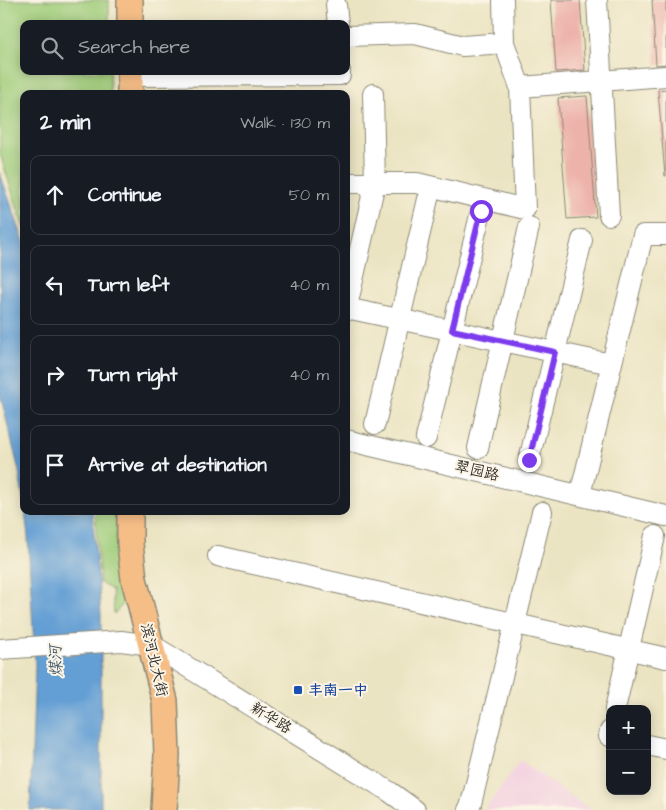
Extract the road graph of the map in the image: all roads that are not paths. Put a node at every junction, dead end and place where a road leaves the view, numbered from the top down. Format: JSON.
{"nodes":[{"id":1,"x":130,"y":0,"type":"edge"},
{"id":2,"x":502,"y":0,"type":"edge"},
{"id":3,"x":597,"y":0,"type":"edge"},
{"id":4,"x":130,"y":20,"type":"edge"},
{"id":5,"x":350,"y":36,"type":"edge"},
{"id":6,"x":504,"y":43,"type":"junction"},
{"id":7,"x":340,"y":75,"type":"edge"},
{"id":8,"x":666,"y":76,"type":"edge"},
{"id":9,"x":130,"y":80,"type":"edge"},
{"id":10,"x":602,"y":80,"type":"junction"},
{"id":11,"x":520,"y":87,"type":"junction"},
{"id":12,"x":373,"y":94,"type":"dead end"},
{"id":13,"x":350,"y":183,"type":"edge"},
{"id":14,"x":375,"y":183,"type":"junction"},
{"id":15,"x":428,"y":199,"type":"dead end"},
{"id":16,"x":481,"y":211,"type":"dead end"},
{"id":17,"x":609,"y":215,"type":"dead end"},
{"id":18,"x":529,"y":226,"type":"dead end"},
{"id":19,"x":666,"y":234,"type":"edge"},
{"id":20,"x":582,"y":240,"type":"dead end"},
{"id":21,"x":350,"y":292,"type":"edge"},
{"id":22,"x":350,"y":310,"type":"edge"},
{"id":23,"x":399,"y":319,"type":"junction"},
{"id":24,"x":452,"y":330,"type":"junction"},
{"id":25,"x":503,"y":341,"type":"junction"},
{"id":26,"x":555,"y":352,"type":"junction"},
{"id":27,"x":611,"y":364,"type":"junction"},
{"id":28,"x":375,"y":424,"type":"dead end"},
{"id":29,"x":426,"y":438,"type":"dead end"},
{"id":30,"x":350,"y":441,"type":"edge"},
{"id":31,"x":478,"y":448,"type":"dead end"},
{"id":32,"x":529,"y":460,"type":"dead end"},
{"id":33,"x":580,"y":495,"type":"junction"},
{"id":34,"x":542,"y":512,"type":"dead end"},
{"id":35,"x":130,"y":515,"type":"edge"},
{"id":36,"x":666,"y":516,"type":"edge"},
{"id":37,"x":655,"y":536,"type":"dead end"},
{"id":38,"x":218,"y":556,"type":"dead end"},
{"id":39,"x":515,"y":624,"type":"junction"},
{"id":40,"x":152,"y":645,"type":"junction"},
{"id":41,"x":1,"y":649,"type":"edge"},
{"id":42,"x":629,"y":650,"type":"junction"},
{"id":43,"x":666,"y":658,"type":"edge"},
{"id":44,"x":616,"y":705,"type":"edge"},
{"id":45,"x":651,"y":746,"type":"edge"},
{"id":46,"x":666,"y":749,"type":"edge"},
{"id":47,"x":164,"y":810,"type":"edge"},
{"id":48,"x":415,"y":810,"type":"edge"},
{"id":49,"x":468,"y":810,"type":"edge"}],
"edges":[{"from":1,"to":4,"type":"main road"},
{"from":2,"to":6,"type":"street"},
{"from":3,"to":10,"type":"street"},
{"from":5,"to":6,"type":"street"},
{"from":6,"to":11,"type":"street"},
{"from":7,"to":9,"type":"street"},
{"from":8,"to":10,"type":"street"},
{"from":10,"to":11,"type":"street"},
{"from":10,"to":17,"type":"street"},
{"from":11,"to":14,"type":"street"},
{"from":12,"to":14,"type":"street"},
{"from":13,"to":14,"type":"street"},
{"from":14,"to":21,"type":"street"},
{"from":15,"to":23,"type":"street"},
{"from":16,"to":24,"type":"street"},
{"from":18,"to":25,"type":"street"},
{"from":19,"to":27,"type":"street"},
{"from":20,"to":26,"type":"street"},
{"from":22,"to":23,"type":"street"},
{"from":23,"to":24,"type":"street"},
{"from":23,"to":28,"type":"street"},
{"from":24,"to":25,"type":"street"},
{"from":24,"to":29,"type":"street"},
{"from":25,"to":26,"type":"street"},
{"from":25,"to":31,"type":"street"},
{"from":26,"to":27,"type":"street"},
{"from":26,"to":32,"type":"street"},
{"from":27,"to":33,"type":"street"},
{"from":30,"to":33,"type":"street","name":"翠园路"},
{"from":33,"to":36,"type":"street","name":"翠园路"},
{"from":34,"to":39,"type":"street"},
{"from":35,"to":40,"type":"main road","name":"滨河北大街"},
{"from":37,"to":42,"type":"street"},
{"from":38,"to":39,"type":"street"},
{"from":39,"to":42,"type":"street"},
{"from":39,"to":49,"type":"street"},
{"from":40,"to":41,"type":"street","name":"新华路"},
{"from":40,"to":47,"type":"main road","name":"滨河北大街"},
{"from":40,"to":48,"type":"street","name":"新华路"},
{"from":42,"to":43,"type":"street"},
{"from":42,"to":44,"type":"street"},
{"from":45,"to":46,"type":"street"}]}
